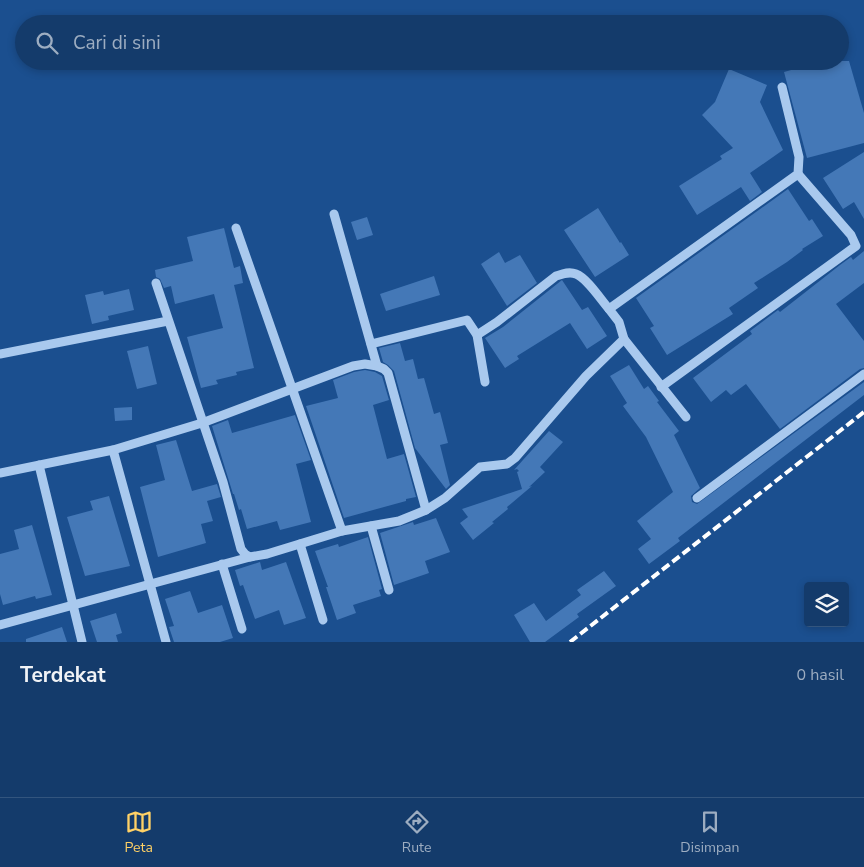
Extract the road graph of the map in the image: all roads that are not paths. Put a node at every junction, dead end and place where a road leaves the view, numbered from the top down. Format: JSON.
{"nodes":[{"id":1,"x":782,"y":87,"type":"dead end"},
{"id":2,"x":798,"y":174,"type":"junction"},
{"id":3,"x":334,"y":214,"type":"dead end"},
{"id":4,"x":236,"y":228,"type":"dead end"},
{"id":5,"x":860,"y":244,"type":"edge"},
{"id":6,"x":156,"y":282,"type":"dead end"},
{"id":7,"x":610,"y":310,"type":"junction"},
{"id":8,"x":168,"y":321,"type":"junction"},
{"id":9,"x":477,"y":335,"type":"junction"},
{"id":10,"x":624,"y":339,"type":"junction"},
{"id":11,"x":371,"y":344,"type":"junction"},
{"id":12,"x":0,"y":354,"type":"edge"},
{"id":13,"x":377,"y":366,"type":"junction"},
{"id":14,"x":864,"y":374,"type":"edge"},
{"id":15,"x":486,"y":382,"type":"dead end"},
{"id":16,"x":661,"y":387,"type":"junction"},
{"id":17,"x":293,"y":388,"type":"junction"},
{"id":18,"x":686,"y":417,"type":"dead end"},
{"id":19,"x":202,"y":423,"type":"junction"},
{"id":20,"x":113,"y":450,"type":"junction"},
{"id":21,"x":38,"y":465,"type":"junction"},
{"id":22,"x":0,"y":473,"type":"edge"},
{"id":23,"x":696,"y":498,"type":"dead end"},
{"id":24,"x":426,"y":510,"type":"junction"},
{"id":25,"x":371,"y":526,"type":"junction"},
{"id":26,"x":342,"y":531,"type":"junction"},
{"id":27,"x":300,"y":544,"type":"junction"},
{"id":28,"x":250,"y":557,"type":"junction"},
{"id":29,"x":222,"y":564,"type":"junction"},
{"id":30,"x":151,"y":584,"type":"junction"},
{"id":31,"x":389,"y":590,"type":"dead end"},
{"id":32,"x":72,"y":605,"type":"junction"},
{"id":33,"x":322,"y":620,"type":"dead end"},
{"id":34,"x":0,"y":625,"type":"edge"},
{"id":35,"x":242,"y":630,"type":"dead end"},
{"id":36,"x":82,"y":642,"type":"edge"},
{"id":37,"x":166,"y":642,"type":"edge"}],
"edges":[{"from":1,"to":2,"type":"street"},
{"from":2,"to":5,"type":"street"},
{"from":2,"to":7,"type":"street"},
{"from":3,"to":11,"type":"street"},
{"from":4,"to":17,"type":"street"},
{"from":5,"to":16,"type":"street"},
{"from":6,"to":8,"type":"street"},
{"from":7,"to":9,"type":"street"},
{"from":7,"to":10,"type":"street"},
{"from":8,"to":12,"type":"street"},
{"from":8,"to":19,"type":"street"},
{"from":9,"to":11,"type":"street"},
{"from":9,"to":15,"type":"street"},
{"from":10,"to":16,"type":"street"},
{"from":10,"to":24,"type":"street"},
{"from":11,"to":13,"type":"street"},
{"from":13,"to":17,"type":"street"},
{"from":13,"to":24,"type":"street"},
{"from":14,"to":23,"type":"street"},
{"from":16,"to":18,"type":"street"},
{"from":17,"to":19,"type":"street"},
{"from":17,"to":26,"type":"street"},
{"from":19,"to":20,"type":"street"},
{"from":19,"to":28,"type":"street"},
{"from":20,"to":21,"type":"street"},
{"from":20,"to":30,"type":"street"},
{"from":21,"to":22,"type":"street"},
{"from":21,"to":32,"type":"street"},
{"from":24,"to":25,"type":"street"},
{"from":25,"to":26,"type":"street"},
{"from":25,"to":31,"type":"street"},
{"from":26,"to":27,"type":"street"},
{"from":27,"to":28,"type":"street"},
{"from":27,"to":33,"type":"street"},
{"from":28,"to":29,"type":"street"},
{"from":29,"to":30,"type":"street"},
{"from":29,"to":35,"type":"street"},
{"from":30,"to":32,"type":"street"},
{"from":30,"to":37,"type":"street"},
{"from":32,"to":34,"type":"street"},
{"from":32,"to":36,"type":"street"}]}
